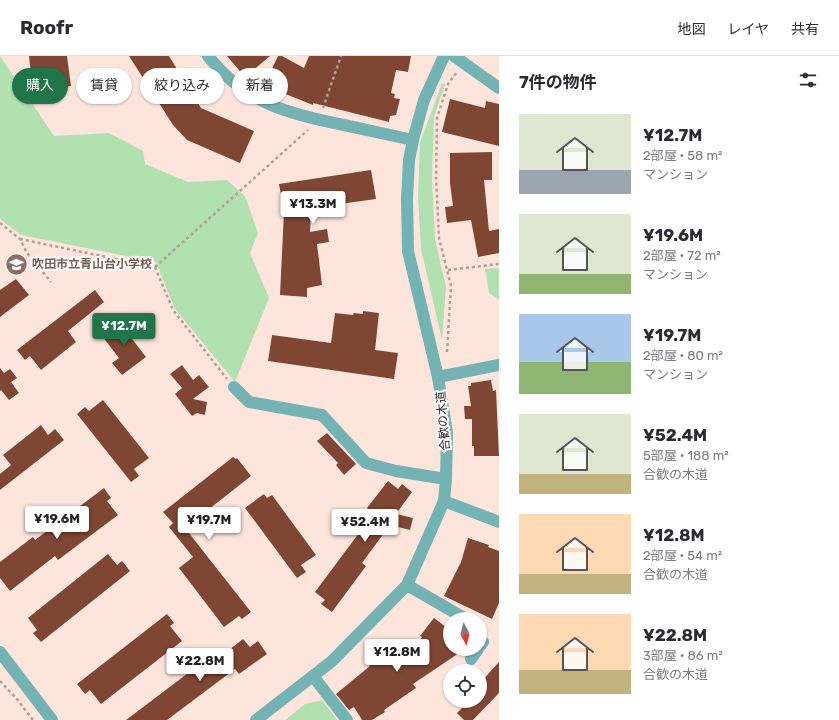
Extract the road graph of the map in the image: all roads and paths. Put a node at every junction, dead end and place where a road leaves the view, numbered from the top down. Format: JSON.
{"nodes":[{"id":1,"x":208,"y":56,"type":"edge"},
{"id":2,"x":341,"y":56,"type":"edge"},
{"id":3,"x":444,"y":56,"type":"edge"},
{"id":4,"x":454,"y":56,"type":"edge"},
{"id":5,"x":458,"y":71,"type":"dead end"},
{"id":6,"x":499,"y":88,"type":"edge"},
{"id":7,"x":318,"y":120,"type":"junction"},
{"id":8,"x":413,"y":140,"type":"junction"},
{"id":9,"x":0,"y":223,"type":"edge"},
{"id":10,"x":20,"y":239,"type":"junction"},
{"id":11,"x":499,"y":264,"type":"edge"},
{"id":12,"x":155,"y":267,"type":"junction"},
{"id":13,"x":448,"y":270,"type":"junction"},
{"id":14,"x":51,"y":282,"type":"dead end"},
{"id":15,"x":447,"y":352,"type":"dead end"},
{"id":16,"x":499,"y":365,"type":"edge"},
{"id":17,"x":438,"y":377,"type":"junction"},
{"id":18,"x":234,"y":387,"type":"joint"},
{"id":19,"x":446,"y":479,"type":"junction"},
{"id":20,"x":444,"y":501,"type":"junction"},
{"id":21,"x":499,"y":522,"type":"edge"},
{"id":22,"x":407,"y":586,"type":"junction"},
{"id":23,"x":453,"y":612,"type":"edge"},
{"id":24,"x":0,"y":652,"type":"edge"},
{"id":25,"x":473,"y":656,"type":"edge"},
{"id":26,"x":471,"y":659,"type":"dead end"},
{"id":27,"x":313,"y":676,"type":"junction"},
{"id":28,"x":0,"y":681,"type":"edge"},
{"id":29,"x":33,"y":720,"type":"edge"},
{"id":30,"x":52,"y":720,"type":"edge"},
{"id":31,"x":256,"y":720,"type":"edge"},
{"id":32,"x":347,"y":720,"type":"edge"}],
"edges":[{"from":1,"to":7,"type":"street"},
{"from":2,"to":7,"type":"path"},
{"from":3,"to":8,"type":"street","name":"合歓の木道"},
{"from":4,"to":6,"type":"street"},
{"from":5,"to":13,"type":"path"},
{"from":7,"to":8,"type":"street"},
{"from":7,"to":12,"type":"path"},
{"from":8,"to":17,"type":"street","name":"合歓の木道"},
{"from":9,"to":10,"type":"path"},
{"from":10,"to":12,"type":"path"},
{"from":10,"to":14,"type":"path"},
{"from":11,"to":13,"type":"path"},
{"from":12,"to":18,"type":"path"},
{"from":13,"to":15,"type":"path"},
{"from":16,"to":17,"type":"street"},
{"from":17,"to":19,"type":"street","name":"合歓の木道"},
{"from":18,"to":19,"type":"street"},
{"from":19,"to":20,"type":"street","name":"合歓の木道"},
{"from":20,"to":21,"type":"street"},
{"from":20,"to":22,"type":"street","name":"合歓の木道"},
{"from":22,"to":23,"type":"street"},
{"from":22,"to":27,"type":"street","name":"合歓の木道"},
{"from":24,"to":30,"type":"street"},
{"from":25,"to":26,"type":"street"},
{"from":27,"to":31,"type":"street","name":"合歓の木道"},
{"from":27,"to":32,"type":"street"},
{"from":28,"to":29,"type":"path"}]}
